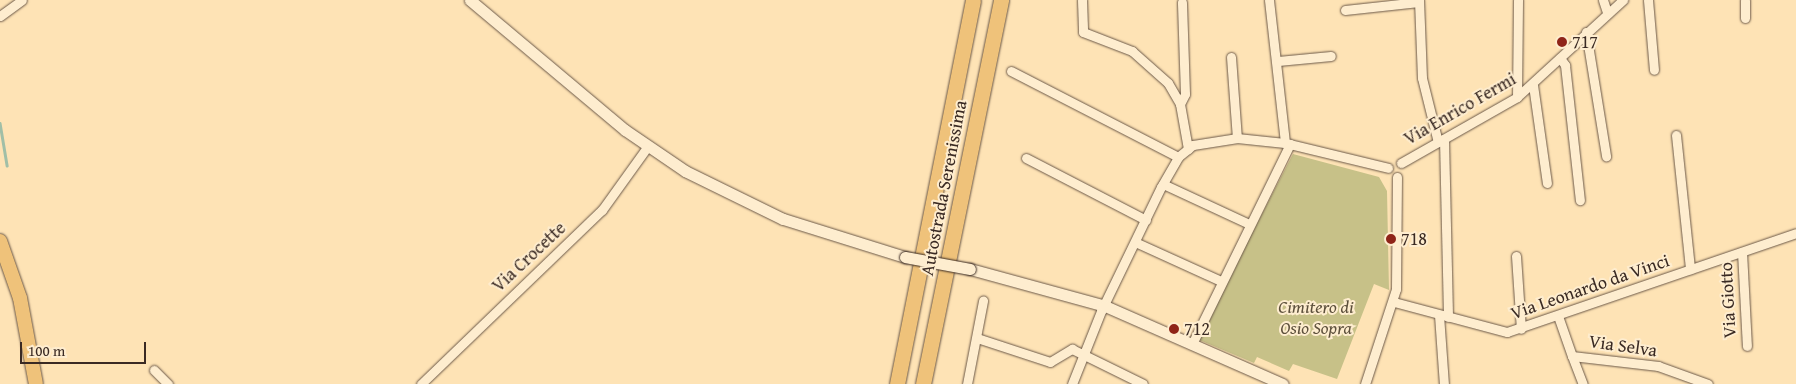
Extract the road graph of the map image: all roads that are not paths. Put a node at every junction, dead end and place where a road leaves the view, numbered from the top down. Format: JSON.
{"nodes":[{"id":1,"x":22,"y":0,"type":"edge"},
{"id":2,"x":470,"y":0,"type":"edge"},
{"id":3,"x":973,"y":0,"type":"edge"},
{"id":4,"x":1001,"y":0,"type":"edge"},
{"id":5,"x":1082,"y":0,"type":"edge"},
{"id":6,"x":1269,"y":0,"type":"edge"},
{"id":7,"x":1518,"y":0,"type":"edge"},
{"id":8,"x":1603,"y":0,"type":"edge"},
{"id":9,"x":1623,"y":0,"type":"edge"},
{"id":10,"x":1648,"y":0,"type":"edge"},
{"id":11,"x":1745,"y":0,"type":"edge"},
{"id":12,"x":1419,"y":1,"type":"edge"},
{"id":13,"x":1182,"y":2,"type":"dead end"},
{"id":14,"x":1345,"y":10,"type":"dead end"},
{"id":15,"x":1607,"y":12,"type":"junction"},
{"id":16,"x":0,"y":16,"type":"edge"},
{"id":17,"x":1745,"y":18,"type":"dead end"},
{"id":18,"x":1586,"y":32,"type":"junction"},
{"id":19,"x":1332,"y":56,"type":"dead end"},
{"id":20,"x":1231,"y":57,"type":"dead end"},
{"id":21,"x":1560,"y":58,"type":"junction"},
{"id":22,"x":1278,"y":61,"type":"junction"},
{"id":23,"x":1011,"y":70,"type":"dead end"},
{"id":24,"x":1654,"y":70,"type":"dead end"},
{"id":25,"x":1534,"y":85,"type":"junction"},
{"id":26,"x":1517,"y":98,"type":"junction"},
{"id":27,"x":1180,"y":104,"type":"junction"},
{"id":28,"x":1676,"y":135,"type":"dead end"},
{"id":29,"x":1237,"y":138,"type":"junction"},
{"id":30,"x":1441,"y":141,"type":"junction"},
{"id":31,"x":1288,"y":144,"type":"junction"},
{"id":32,"x":648,"y":146,"type":"junction"},
{"id":33,"x":1188,"y":148,"type":"junction"},
{"id":34,"x":1606,"y":156,"type":"dead end"},
{"id":35,"x":1178,"y":157,"type":"junction"},
{"id":36,"x":1026,"y":158,"type":"dead end"},
{"id":37,"x":1402,"y":163,"type":"junction"},
{"id":38,"x":1388,"y":168,"type":"junction"},
{"id":39,"x":1397,"y":177,"type":"junction"},
{"id":40,"x":1547,"y":183,"type":"dead end"},
{"id":41,"x":1163,"y":184,"type":"junction"},
{"id":42,"x":1580,"y":200,"type":"dead end"},
{"id":43,"x":1146,"y":220,"type":"junction"},
{"id":44,"x":1249,"y":224,"type":"junction"},
{"id":45,"x":1796,"y":233,"type":"edge"},
{"id":46,"x":0,"y":242,"type":"edge"},
{"id":47,"x":1135,"y":242,"type":"junction"},
{"id":48,"x":1742,"y":252,"type":"junction"},
{"id":49,"x":1516,"y":256,"type":"dead end"},
{"id":50,"x":1690,"y":269,"type":"junction"},
{"id":51,"x":1221,"y":281,"type":"junction"},
{"id":52,"x":983,"y":301,"type":"dead end"},
{"id":53,"x":1394,"y":302,"type":"junction"},
{"id":54,"x":1106,"y":306,"type":"junction"},
{"id":55,"x":1444,"y":316,"type":"junction"},
{"id":56,"x":1558,"y":316,"type":"junction"},
{"id":57,"x":1521,"y":329,"type":"junction"},
{"id":58,"x":977,"y":338,"type":"junction"},
{"id":59,"x":1192,"y":344,"type":"junction"},
{"id":60,"x":1747,"y":346,"type":"dead end"},
{"id":61,"x":1082,"y":354,"type":"junction"},
{"id":62,"x":1572,"y":356,"type":"junction"},
{"id":63,"x":154,"y":370,"type":"dead end"},
{"id":64,"x":1698,"y":382,"type":"edge"},
{"id":65,"x":36,"y":384,"type":"edge"},
{"id":66,"x":168,"y":384,"type":"edge"},
{"id":67,"x":421,"y":384,"type":"edge"},
{"id":68,"x":897,"y":384,"type":"edge"},
{"id":69,"x":923,"y":384,"type":"edge"},
{"id":70,"x":967,"y":384,"type":"edge"},
{"id":71,"x":1072,"y":384,"type":"edge"},
{"id":72,"x":1143,"y":384,"type":"edge"},
{"id":73,"x":1283,"y":384,"type":"edge"},
{"id":74,"x":1365,"y":384,"type":"edge"},
{"id":75,"x":1444,"y":384,"type":"edge"},
{"id":76,"x":1583,"y":384,"type":"edge"},
{"id":77,"x":1708,"y":384,"type":"edge"}],
"edges":[{"from":1,"to":16,"type":"street"},
{"from":2,"to":32,"type":"street"},
{"from":3,"to":68,"type":"highway","name":"Autostrada Serenissima"},
{"from":4,"to":69,"type":"highway","name":"Autostrada Serenissima"},
{"from":5,"to":27,"type":"street"},
{"from":6,"to":22,"type":"street"},
{"from":7,"to":26,"type":"street"},
{"from":8,"to":15,"type":"street"},
{"from":9,"to":15,"type":"street","name":"Via Enrico Fermi"},
{"from":10,"to":24,"type":"street"},
{"from":11,"to":17,"type":"street"},
{"from":12,"to":14,"type":"street"},
{"from":12,"to":30,"type":"street"},
{"from":13,"to":27,"type":"street"},
{"from":15,"to":18,"type":"street","name":"Via Enrico Fermi"},
{"from":18,"to":21,"type":"street","name":"Via Enrico Fermi"},
{"from":18,"to":34,"type":"street"},
{"from":19,"to":22,"type":"street"},
{"from":20,"to":29,"type":"street"},
{"from":21,"to":25,"type":"street","name":"Via Enrico Fermi"},
{"from":21,"to":42,"type":"street"},
{"from":22,"to":31,"type":"street"},
{"from":23,"to":35,"type":"street"},
{"from":25,"to":26,"type":"street","name":"Via Enrico Fermi"},
{"from":25,"to":40,"type":"street"},
{"from":26,"to":30,"type":"street","name":"Via Enrico Fermi"},
{"from":27,"to":33,"type":"street"},
{"from":28,"to":50,"type":"street"},
{"from":29,"to":31,"type":"street"},
{"from":29,"to":33,"type":"street"},
{"from":30,"to":37,"type":"street","name":"Via Enrico Fermi"},
{"from":30,"to":55,"type":"street"},
{"from":31,"to":38,"type":"street"},
{"from":31,"to":44,"type":"street"},
{"from":32,"to":54,"type":"street","bridge":true},
{"from":32,"to":67,"type":"street","name":"Via Crocette"},
{"from":33,"to":35,"type":"street"},
{"from":35,"to":41,"type":"street"},
{"from":36,"to":43,"type":"street"},
{"from":37,"to":38,"type":"street","name":"Via Enrico Fermi"},
{"from":37,"to":39,"type":"street"},
{"from":38,"to":39,"type":"street"},
{"from":39,"to":53,"type":"street"},
{"from":41,"to":43,"type":"street"},
{"from":41,"to":44,"type":"street"},
{"from":43,"to":47,"type":"street"},
{"from":44,"to":51,"type":"street"},
{"from":45,"to":48,"type":"street","name":"Via Leonardo da Vinci"},
{"from":46,"to":65,"type":"main road"},
{"from":47,"to":51,"type":"street"},
{"from":47,"to":54,"type":"street"},
{"from":48,"to":50,"type":"street","name":"Via Leonardo da Vinci"},
{"from":48,"to":60,"type":"street","name":"Via Giotto"},
{"from":49,"to":57,"type":"street"},
{"from":50,"to":56,"type":"street","name":"Via Leonardo da Vinci"},
{"from":51,"to":59,"type":"street"},
{"from":52,"to":58,"type":"street"},
{"from":53,"to":55,"type":"street","name":"Via Leonardo da Vinci"},
{"from":53,"to":74,"type":"street"},
{"from":54,"to":59,"type":"street"},
{"from":54,"to":61,"type":"street"},
{"from":55,"to":57,"type":"street","name":"Via Leonardo da Vinci"},
{"from":55,"to":75,"type":"street"},
{"from":56,"to":57,"type":"street","name":"Via Leonardo da Vinci"},
{"from":56,"to":62,"type":"street","name":"Via Selva"},
{"from":58,"to":61,"type":"street"},
{"from":58,"to":70,"type":"street"},
{"from":59,"to":73,"type":"street"},
{"from":61,"to":71,"type":"street"},
{"from":61,"to":72,"type":"street"},
{"from":62,"to":64,"type":"street","name":"Via Selva"},
{"from":62,"to":76,"type":"street"},
{"from":63,"to":66,"type":"street"},
{"from":64,"to":77,"type":"street","name":"Via Selva"}]}
